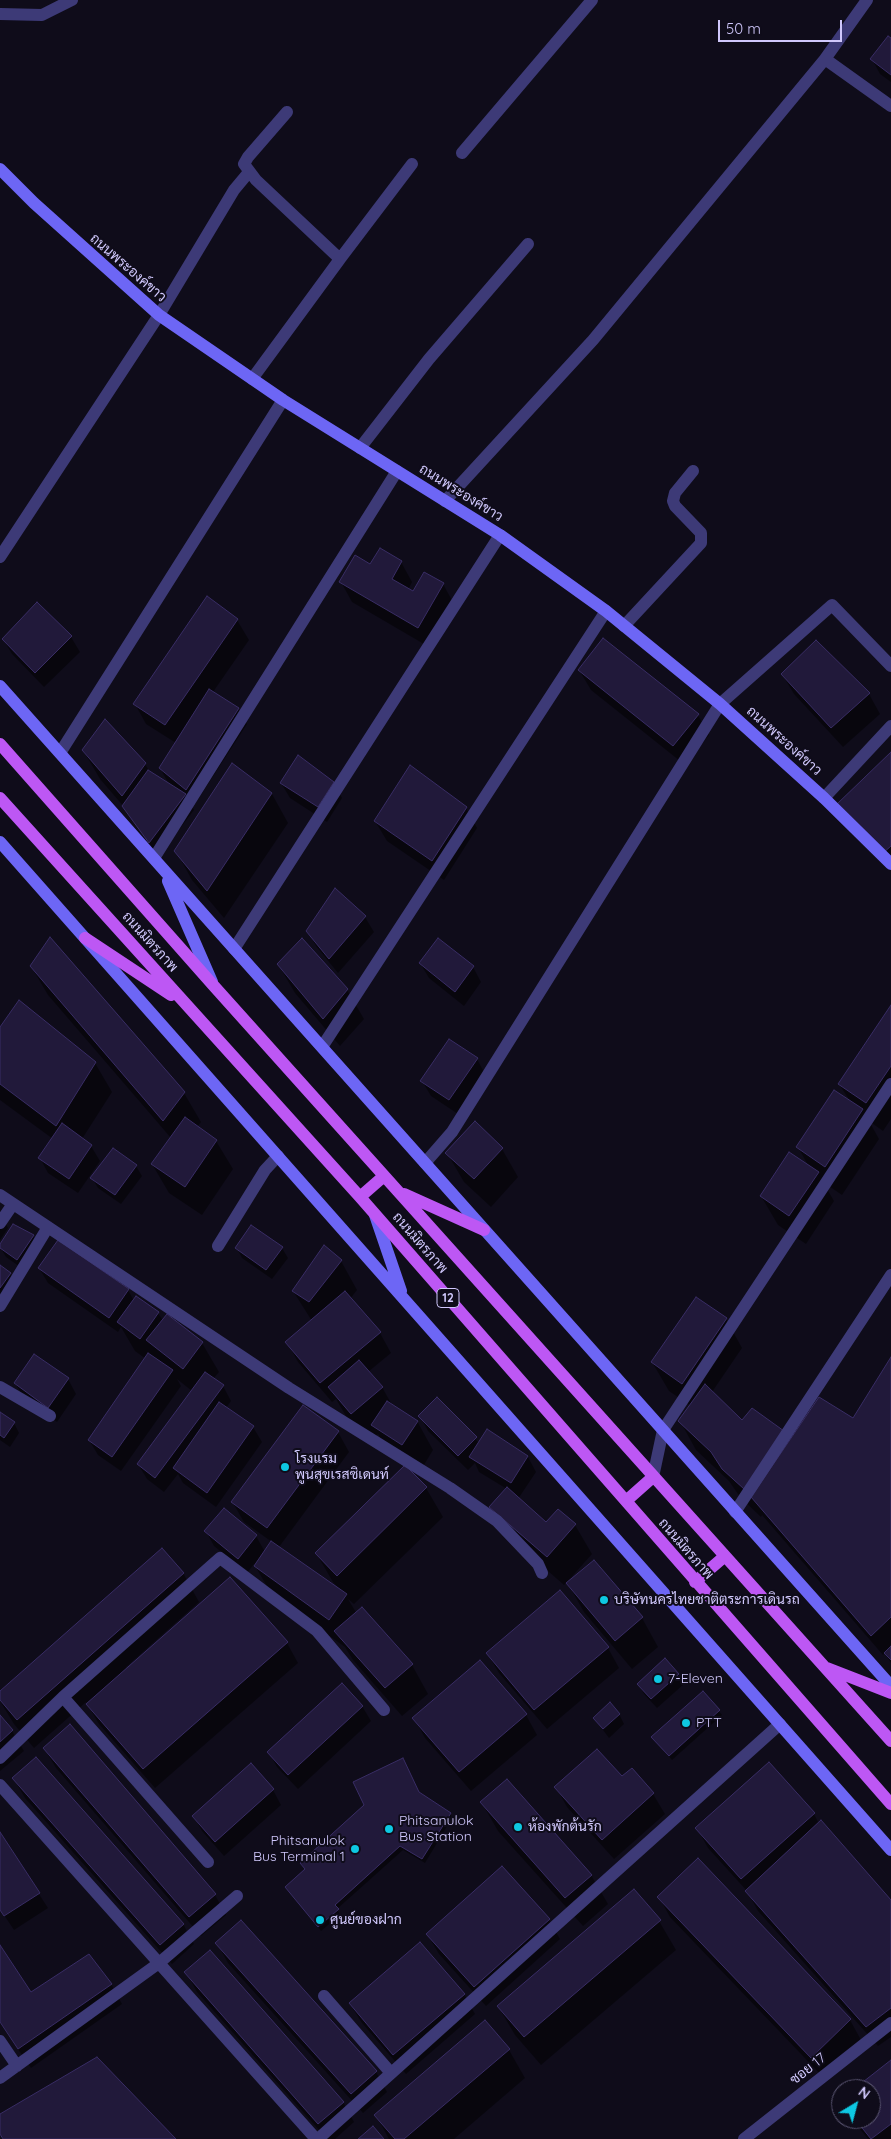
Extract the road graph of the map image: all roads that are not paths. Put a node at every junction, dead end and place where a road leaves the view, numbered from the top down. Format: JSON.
{"nodes":[{"id":1,"x":72,"y":0,"type":"edge"},
{"id":2,"x":592,"y":0,"type":"edge"},
{"id":3,"x":867,"y":0,"type":"edge"},
{"id":4,"x":0,"y":14,"type":"edge"},
{"id":5,"x":825,"y":59,"type":"junction"},
{"id":6,"x":891,"y":106,"type":"edge"},
{"id":7,"x":288,"y":112,"type":"dead end"},
{"id":8,"x":462,"y":154,"type":"dead end"},
{"id":9,"x":412,"y":164,"type":"dead end"},
{"id":10,"x":0,"y":169,"type":"edge"},
{"id":11,"x":249,"y":172,"type":"junction"},
{"id":12,"x":528,"y":244,"type":"dead end"},
{"id":13,"x":340,"y":259,"type":"junction"},
{"id":14,"x":159,"y":315,"type":"junction"},
{"id":15,"x":252,"y":379,"type":"junction"},
{"id":16,"x":282,"y":400,"type":"junction"},
{"id":17,"x":360,"y":448,"type":"junction"},
{"id":18,"x":397,"y":471,"type":"junction"},
{"id":19,"x":693,"y":471,"type":"dead end"},
{"id":20,"x":445,"y":501,"type":"junction"},
{"id":21,"x":500,"y":535,"type":"junction"},
{"id":22,"x":0,"y":558,"type":"edge"},
{"id":23,"x":606,"y":611,"type":"junction"},
{"id":24,"x":624,"y":626,"type":"junction"},
{"id":25,"x":891,"y":666,"type":"edge"},
{"id":26,"x":0,"y":686,"type":"edge"},
{"id":27,"x":720,"y":704,"type":"junction"},
{"id":28,"x":891,"y":726,"type":"edge"},
{"id":29,"x":0,"y":744,"type":"edge"},
{"id":30,"x":60,"y":753,"type":"junction"},
{"id":31,"x":0,"y":798,"type":"edge"},
{"id":32,"x":824,"y":798,"type":"junction"},
{"id":33,"x":0,"y":843,"type":"edge"},
{"id":34,"x":154,"y":858,"type":"junction"},
{"id":35,"x":891,"y":864,"type":"edge"},
{"id":36,"x":163,"y":869,"type":"junction"},
{"id":37,"x":85,"y":938,"type":"junction"},
{"id":38,"x":234,"y":949,"type":"junction"},
{"id":39,"x":213,"y":985,"type":"junction"},
{"id":40,"x":188,"y":1006,"type":"junction"},
{"id":41,"x":322,"y":1047,"type":"junction"},
{"id":42,"x":891,"y":1084,"type":"edge"},
{"id":43,"x":278,"y":1156,"type":"junction"},
{"id":44,"x":425,"y":1163,"type":"junction"},
{"id":45,"x":384,"y":1176,"type":"junction"},
{"id":46,"x":399,"y":1192,"type":"junction"},
{"id":47,"x":0,"y":1195,"type":"edge"},
{"id":48,"x":360,"y":1197,"type":"junction"},
{"id":49,"x":13,"y":1204,"type":"junction"},
{"id":50,"x":375,"y":1215,"type":"junction"},
{"id":51,"x":0,"y":1224,"type":"edge"},
{"id":52,"x":48,"y":1227,"type":"junction"},
{"id":53,"x":484,"y":1230,"type":"junction"},
{"id":54,"x":218,"y":1246,"type":"dead end"},
{"id":55,"x":891,"y":1275,"type":"edge"},
{"id":56,"x":403,"y":1298,"type":"junction"},
{"id":57,"x":0,"y":1306,"type":"edge"},
{"id":58,"x":0,"y":1387,"type":"edge"},
{"id":59,"x":50,"y":1416,"type":"dead end"},
{"id":60,"x":663,"y":1430,"type":"junction"},
{"id":61,"x":653,"y":1477,"type":"junction"},
{"id":62,"x":626,"y":1502,"type":"junction"},
{"id":63,"x":735,"y":1512,"type":"junction"},
{"id":64,"x":725,"y":1556,"type":"junction"},
{"id":65,"x":542,"y":1574,"type":"dead end"},
{"id":66,"x":695,"y":1582,"type":"junction"},
{"id":67,"x":825,"y":1667,"type":"junction"},
{"id":68,"x":891,"y":1686,"type":"edge"},
{"id":69,"x":891,"y":1693,"type":"edge"},
{"id":70,"x":62,"y":1697,"type":"junction"},
{"id":71,"x":384,"y":1710,"type":"dead end"},
{"id":72,"x":780,"y":1724,"type":"junction"},
{"id":73,"x":891,"y":1741,"type":"edge"},
{"id":74,"x":0,"y":1758,"type":"edge"},
{"id":75,"x":1,"y":1788,"type":"edge"},
{"id":76,"x":891,"y":1804,"type":"edge"},
{"id":77,"x":891,"y":1850,"type":"edge"},
{"id":78,"x":208,"y":1862,"type":"dead end"},
{"id":79,"x":237,"y":1896,"type":"dead end"},
{"id":80,"x":159,"y":1963,"type":"junction"},
{"id":81,"x":324,"y":1996,"type":"dead end"},
{"id":82,"x":891,"y":2023,"type":"edge"},
{"id":83,"x":0,"y":2041,"type":"edge"},
{"id":84,"x":17,"y":2066,"type":"junction"},
{"id":85,"x":391,"y":2073,"type":"junction"},
{"id":86,"x":0,"y":2078,"type":"edge"},
{"id":87,"x":317,"y":2139,"type":"edge"},
{"id":88,"x":744,"y":2139,"type":"edge"}],
"edges":[{"from":1,"to":4,"type":"street"},
{"from":2,"to":8,"type":"street"},
{"from":3,"to":5,"type":"street"},
{"from":5,"to":6,"type":"street"},
{"from":5,"to":20,"type":"street"},
{"from":7,"to":11,"type":"street"},
{"from":9,"to":13,"type":"street"},
{"from":10,"to":14,"type":"main road","name":"ถนนพระองค์ขาว"},
{"from":11,"to":13,"type":"street"},
{"from":11,"to":14,"type":"street"},
{"from":12,"to":17,"type":"street"},
{"from":13,"to":15,"type":"street"},
{"from":14,"to":15,"type":"main road","name":"ถนนพระองค์ขาว"},
{"from":14,"to":22,"type":"street"},
{"from":15,"to":16,"type":"main road","name":"ถนนพระองค์ขาว"},
{"from":16,"to":17,"type":"main road","name":"ถนนพระองค์ขาว"},
{"from":16,"to":30,"type":"street"},
{"from":17,"to":18,"type":"main road","name":"ถนนพระองค์ขาว"},
{"from":18,"to":20,"type":"main road","name":"ถนนพระองค์ขาว"},
{"from":18,"to":34,"type":"street"},
{"from":19,"to":24,"type":"street"},
{"from":20,"to":21,"type":"main road","name":"ถนนพระองค์ขาว"},
{"from":21,"to":23,"type":"main road","name":"ถนนพระองค์ขาว"},
{"from":21,"to":38,"type":"street"},
{"from":23,"to":24,"type":"main road","name":"ถนนพระองค์ขาว"},
{"from":23,"to":41,"type":"street"},
{"from":24,"to":27,"type":"main road","name":"ถนนพระองค์ขาว"},
{"from":25,"to":27,"type":"street"},
{"from":26,"to":30,"type":"main road"},
{"from":27,"to":32,"type":"main road","name":"ถนนพระองค์ขาว"},
{"from":27,"to":44,"type":"street"},
{"from":28,"to":32,"type":"street"},
{"from":29,"to":39,"type":"main road","name":"ถนนมิตรภาพ","number":"12"},
{"from":30,"to":34,"type":"main road"},
{"from":31,"to":40,"type":"main road","name":"ถนนมิตรภาพ","number":"12"},
{"from":32,"to":35,"type":"main road","name":"ถนนพระองค์ขาว"},
{"from":33,"to":37,"type":"main road"},
{"from":34,"to":36,"type":"main road"},
{"from":36,"to":38,"type":"main road"},
{"from":36,"to":39,"type":"main road"},
{"from":37,"to":40,"type":"main road"},
{"from":37,"to":43,"type":"main road"},
{"from":38,"to":41,"type":"main road"},
{"from":39,"to":45,"type":"main road","name":"ถนนมิตรภาพ","number":"12"},
{"from":40,"to":48,"type":"main road","name":"ถนนมิตรภาพ","number":"12"},
{"from":41,"to":44,"type":"main road"},
{"from":42,"to":60,"type":"street"},
{"from":43,"to":54,"type":"street"},
{"from":43,"to":56,"type":"main road"},
{"from":44,"to":53,"type":"main road"},
{"from":45,"to":46,"type":"main road","name":"ถนนมิตรภาพ","number":"12"},
{"from":45,"to":48,"type":"main road"},
{"from":46,"to":53,"type":"main road"},
{"from":46,"to":61,"type":"main road","name":"ถนนมิตรภาพ","number":"12"},
{"from":47,"to":49,"type":"street"},
{"from":48,"to":50,"type":"main road","name":"ถนนมิตรภาพ","number":"12"},
{"from":49,"to":51,"type":"street"},
{"from":49,"to":52,"type":"street"},
{"from":50,"to":56,"type":"main road"},
{"from":50,"to":62,"type":"main road","name":"ถนนมิตรภาพ","number":"12"},
{"from":52,"to":57,"type":"street"},
{"from":52,"to":65,"type":"street"},
{"from":53,"to":60,"type":"main road"},
{"from":55,"to":63,"type":"street"},
{"from":56,"to":72,"type":"main road"},
{"from":58,"to":59,"type":"street"},
{"from":60,"to":61,"type":"street"},
{"from":60,"to":63,"type":"main road"},
{"from":61,"to":62,"type":"main road"},
{"from":61,"to":64,"type":"main road","name":"ถนนมิตรภาพ","number":"12"},
{"from":62,"to":66,"type":"main road","name":"ถนนมิตรภาพ","number":"12"},
{"from":63,"to":68,"type":"main road"},
{"from":64,"to":66,"type":"main road"},
{"from":64,"to":67,"type":"main road","name":"ถนนมิตรภาพ","number":"12"},
{"from":66,"to":76,"type":"main road","name":"ถนนมิตรภาพ","number":"12"},
{"from":67,"to":69,"type":"main road"},
{"from":67,"to":73,"type":"main road","name":"ถนนมิตรภาพ","number":"12"},
{"from":70,"to":71,"type":"street"},
{"from":70,"to":74,"type":"street"},
{"from":70,"to":78,"type":"street"},
{"from":72,"to":77,"type":"main road"},
{"from":72,"to":85,"type":"street"},
{"from":75,"to":80,"type":"street"},
{"from":79,"to":80,"type":"street"},
{"from":80,"to":84,"type":"street"},
{"from":80,"to":87,"type":"street"},
{"from":81,"to":85,"type":"street"},
{"from":82,"to":88,"type":"street","name":"ซอย 17"},
{"from":83,"to":84,"type":"street"},
{"from":84,"to":86,"type":"street"},
{"from":85,"to":87,"type":"street"}]}
